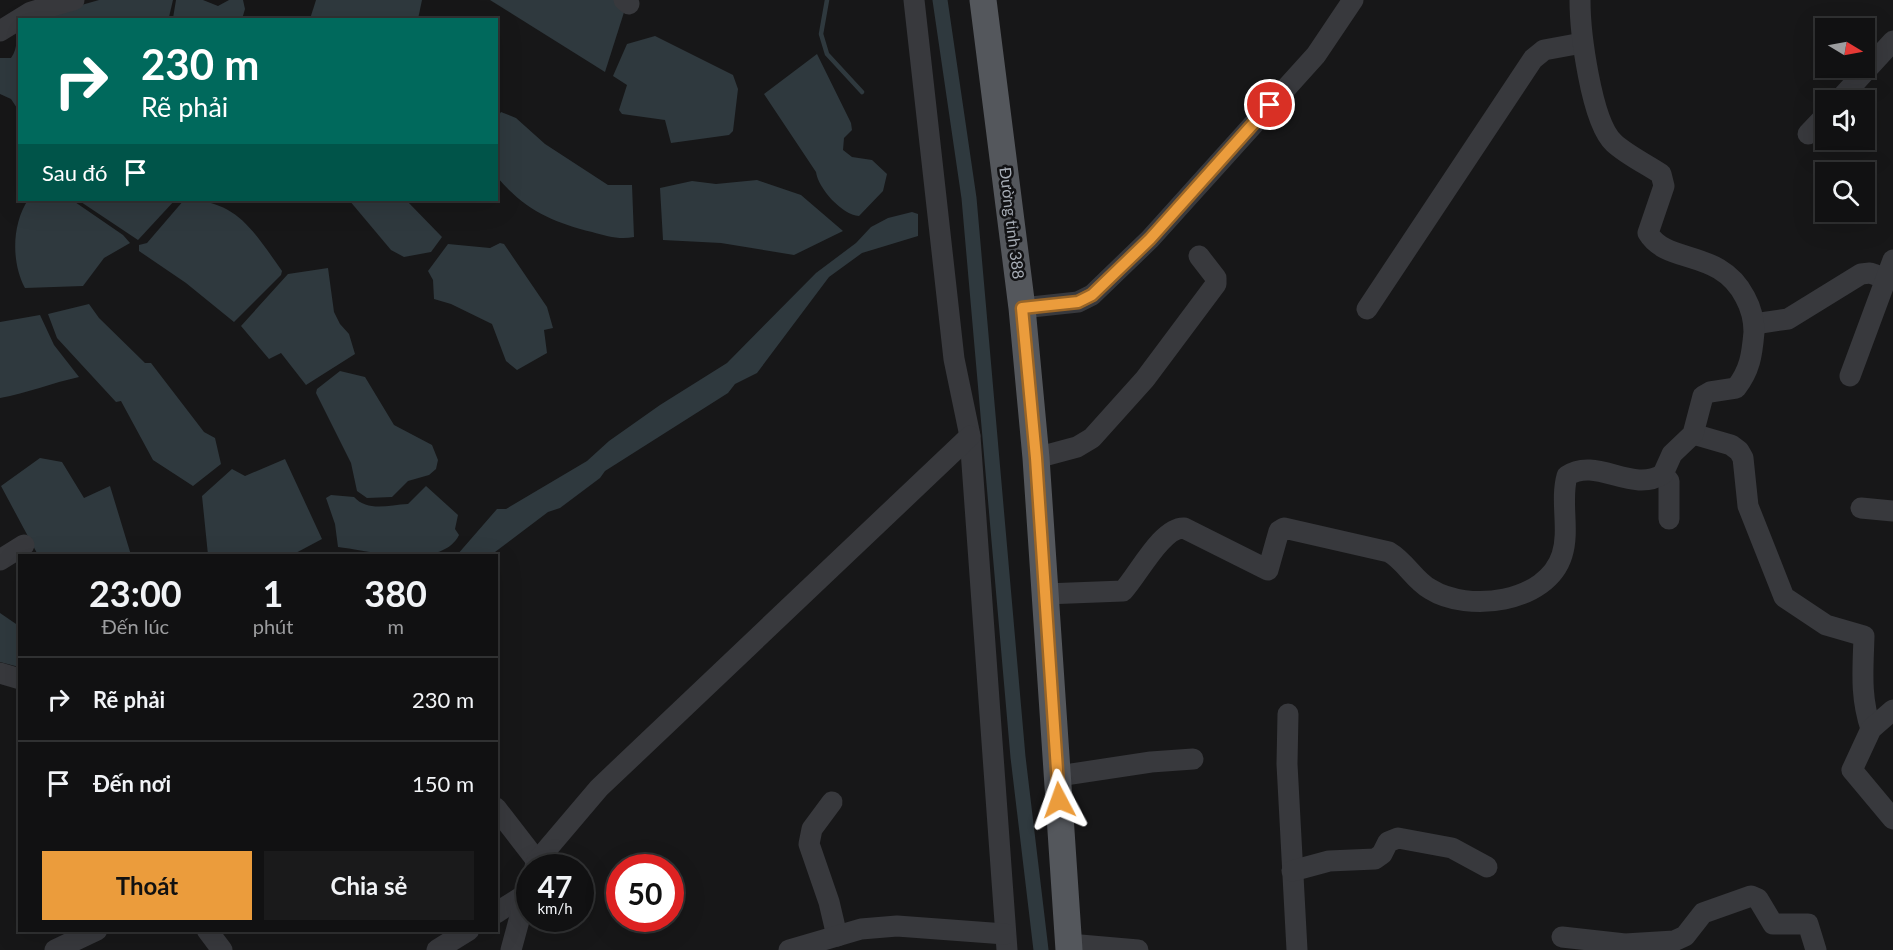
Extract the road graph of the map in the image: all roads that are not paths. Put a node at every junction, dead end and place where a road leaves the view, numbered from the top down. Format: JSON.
{"nodes":[{"id":1,"x":74,"y":0,"type":"edge"},
{"id":2,"x":914,"y":0,"type":"edge"},
{"id":3,"x":983,"y":0,"type":"edge"},
{"id":4,"x":1353,"y":0,"type":"edge"},
{"id":5,"x":1580,"y":0,"type":"edge"},
{"id":6,"x":21,"y":18,"type":"edge"},
{"id":7,"x":18,"y":20,"type":"edge"},
{"id":8,"x":0,"y":31,"type":"edge"},
{"id":9,"x":1893,"y":41,"type":"edge"},
{"id":10,"x":1582,"y":43,"type":"junction"},
{"id":11,"x":1848,"y":90,"type":"edge"},
{"id":12,"x":1815,"y":127,"type":"edge"},
{"id":13,"x":1808,"y":134,"type":"dead end"},
{"id":14,"x":1199,"y":256,"type":"dead end"},
{"id":15,"x":1889,"y":269,"type":"edge"},
{"id":16,"x":1022,"y":308,"type":"junction"},
{"id":17,"x":1367,"y":309,"type":"dead end"},
{"id":18,"x":1754,"y":324,"type":"junction"},
{"id":19,"x":1850,"y":376,"type":"dead end"},
{"id":20,"x":1694,"y":434,"type":"junction"},
{"id":21,"x":970,"y":436,"type":"junction"},
{"id":22,"x":1036,"y":458,"type":"junction"},
{"id":23,"x":1663,"y":474,"type":"junction"},
{"id":24,"x":1861,"y":508,"type":"dead end"},
{"id":25,"x":1893,"y":512,"type":"edge"},
{"id":26,"x":1669,"y":519,"type":"dead end"},
{"id":27,"x":24,"y":545,"type":"dead end"},
{"id":28,"x":0,"y":560,"type":"edge"},
{"id":29,"x":1045,"y":594,"type":"junction"},
{"id":30,"x":0,"y":674,"type":"edge"},
{"id":31,"x":18,"y":678,"type":"edge"},
{"id":32,"x":1893,"y":710,"type":"edge"},
{"id":33,"x":1288,"y":714,"type":"dead end"},
{"id":34,"x":1871,"y":729,"type":"junction"},
{"id":35,"x":1192,"y":759,"type":"dead end"},
{"id":36,"x":1058,"y":776,"type":"junction"},
{"id":37,"x":832,"y":802,"type":"dead end"},
{"id":38,"x":498,"y":812,"type":"edge"},
{"id":39,"x":1893,"y":819,"type":"edge"},
{"id":40,"x":520,"y":854,"type":"edge"},
{"id":41,"x":548,"y":854,"type":"edge"},
{"id":42,"x":1487,"y":867,"type":"dead end"},
{"id":43,"x":1292,"y":871,"type":"junction"},
{"id":44,"x":516,"y":892,"type":"edge"},
{"id":45,"x":498,"y":911,"type":"edge"},
{"id":46,"x":93,"y":932,"type":"edge"},
{"id":47,"x":208,"y":932,"type":"edge"},
{"id":48,"x":466,"y":932,"type":"edge"},
{"id":49,"x":516,"y":932,"type":"edge"},
{"id":50,"x":837,"y":936,"type":"junction"},
{"id":51,"x":1562,"y":937,"type":"dead end"},
{"id":52,"x":1006,"y":942,"type":"edge"},
{"id":53,"x":1069,"y":947,"type":"edge"},
{"id":54,"x":55,"y":950,"type":"edge"},
{"id":55,"x":222,"y":950,"type":"edge"},
{"id":56,"x":437,"y":950,"type":"edge"},
{"id":57,"x":511,"y":950,"type":"edge"},
{"id":58,"x":789,"y":950,"type":"edge"},
{"id":59,"x":1138,"y":950,"type":"edge"},
{"id":60,"x":1297,"y":950,"type":"edge"},
{"id":61,"x":1816,"y":950,"type":"edge"}],
"edges":[{"from":1,"to":6,"type":"street"},
{"from":2,"to":21,"type":"street"},
{"from":3,"to":16,"type":"main road","name":"Đường tỉnh 388"},
{"from":4,"to":16,"type":"street"},
{"from":5,"to":10,"type":"street"},
{"from":7,"to":8,"type":"street"},
{"from":9,"to":11,"type":"street"},
{"from":10,"to":17,"type":"street"},
{"from":10,"to":18,"type":"street"},
{"from":12,"to":13,"type":"street"},
{"from":14,"to":22,"type":"street"},
{"from":15,"to":18,"type":"street"},
{"from":15,"to":19,"type":"street"},
{"from":16,"to":22,"type":"main road","name":"Đường tỉnh 388"},
{"from":18,"to":20,"type":"street"},
{"from":20,"to":23,"type":"street"},
{"from":20,"to":34,"type":"street"},
{"from":21,"to":41,"type":"street"},
{"from":21,"to":52,"type":"street"},
{"from":22,"to":29,"type":"main road","name":"Đường tỉnh 388"},
{"from":23,"to":26,"type":"street"},
{"from":23,"to":29,"type":"street"},
{"from":24,"to":25,"type":"street"},
{"from":27,"to":28,"type":"street"},
{"from":29,"to":36,"type":"main road","name":"Đường tỉnh 388"},
{"from":30,"to":31,"type":"street"},
{"from":32,"to":34,"type":"street"},
{"from":33,"to":43,"type":"street"},
{"from":34,"to":39,"type":"street"},
{"from":35,"to":36,"type":"street"},
{"from":36,"to":53,"type":"main road","name":"Đường tỉnh 388"},
{"from":37,"to":50,"type":"street"},
{"from":38,"to":40,"type":"street"},
{"from":42,"to":43,"type":"street"},
{"from":43,"to":60,"type":"street"},
{"from":44,"to":45,"type":"street"},
{"from":46,"to":54,"type":"street"},
{"from":47,"to":55,"type":"street"},
{"from":48,"to":56,"type":"street"},
{"from":49,"to":57,"type":"street"},
{"from":50,"to":52,"type":"street"},
{"from":50,"to":58,"type":"street"},
{"from":51,"to":61,"type":"street"},
{"from":53,"to":59,"type":"street"}]}
